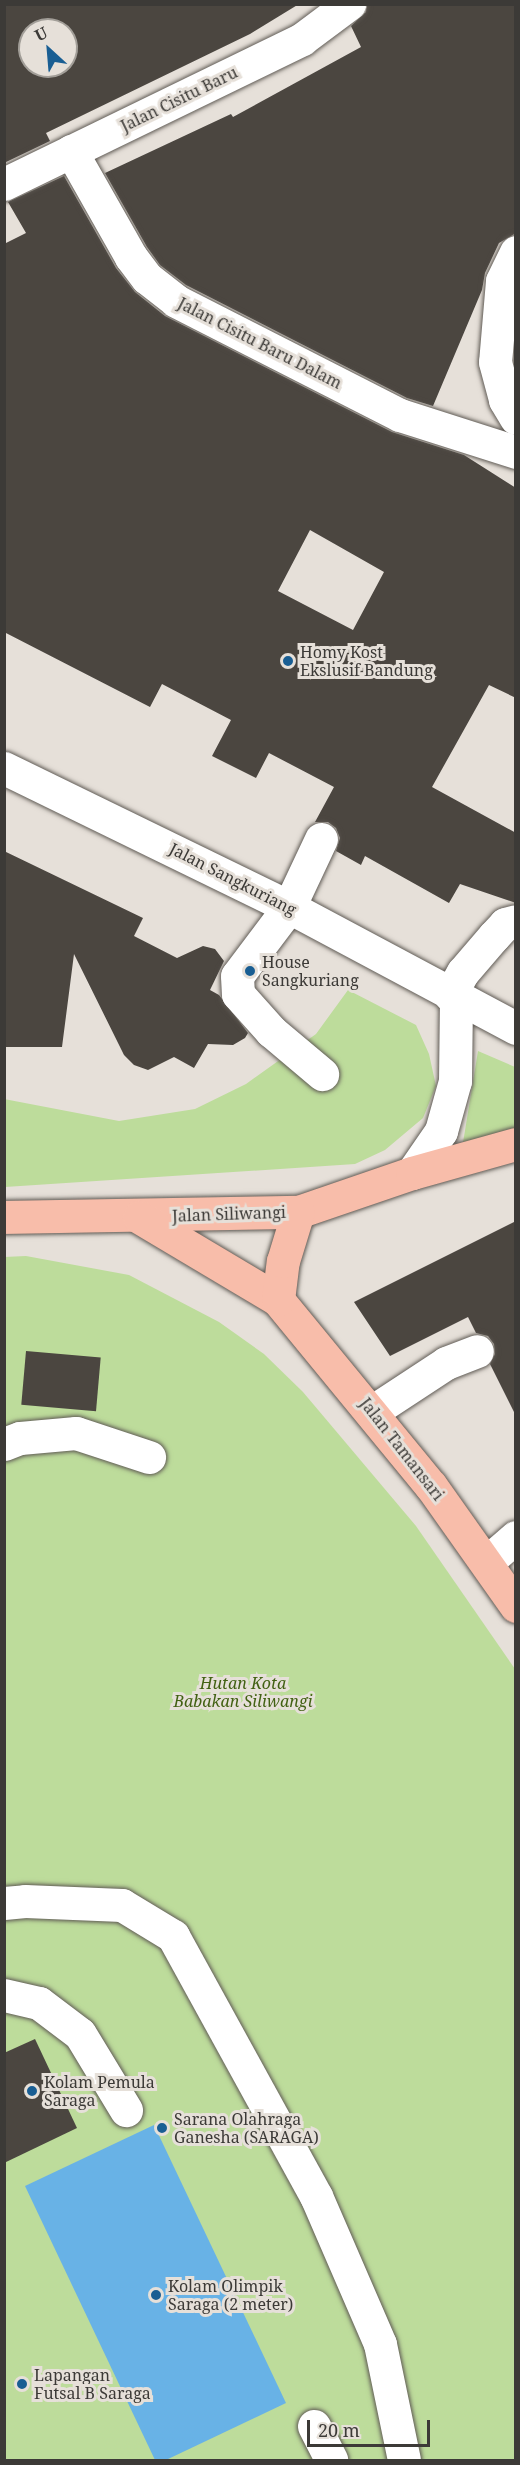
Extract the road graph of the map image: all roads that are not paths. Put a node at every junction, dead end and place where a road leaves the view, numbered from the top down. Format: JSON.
{"nodes":[{"id":1,"x":349,"y":4,"type":"edge"},
{"id":2,"x":71,"y":151,"type":"junction"},
{"id":3,"x":4,"y":184,"type":"edge"},
{"id":4,"x":516,"y":252,"type":"edge"},
{"id":5,"x":516,"y":418,"type":"edge"},
{"id":6,"x":516,"y":452,"type":"edge"},
{"id":7,"x":4,"y":768,"type":"edge"},
{"id":8,"x":321,"y":839,"type":"dead end"},
{"id":9,"x":290,"y":907,"type":"junction"},
{"id":10,"x":516,"y":921,"type":"edge"},
{"id":11,"x":453,"y":997,"type":"junction"},
{"id":12,"x":516,"y":1028,"type":"edge"},
{"id":13,"x":322,"y":1074,"type":"dead end"},
{"id":14,"x":516,"y":1144,"type":"edge"},
{"id":15,"x":412,"y":1173,"type":"junction"},
{"id":16,"x":298,"y":1212,"type":"junction"},
{"id":17,"x":4,"y":1217,"type":"edge"},
{"id":18,"x":140,"y":1217,"type":"junction"},
{"id":19,"x":278,"y":1300,"type":"junction"},
{"id":20,"x":477,"y":1351,"type":"dead end"},
{"id":21,"x":373,"y":1411,"type":"junction"},
{"id":22,"x":4,"y":1444,"type":"edge"},
{"id":23,"x":149,"y":1457,"type":"dead end"},
{"id":24,"x":516,"y":1537,"type":"edge"},
{"id":25,"x":486,"y":1562,"type":"junction"},
{"id":26,"x":516,"y":1606,"type":"edge"},
{"id":27,"x":4,"y":1903,"type":"edge"},
{"id":28,"x":4,"y":1995,"type":"edge"},
{"id":29,"x":126,"y":2110,"type":"dead end"},
{"id":30,"x":314,"y":2426,"type":"dead end"},
{"id":31,"x":331,"y":2460,"type":"edge"},
{"id":32,"x":404,"y":2460,"type":"edge"}],
"edges":[{"from":1,"to":2,"type":"street","name":"Jalan Cisitu Baru"},
{"from":2,"to":3,"type":"street","name":"Jalan Cisitu Baru"},
{"from":2,"to":6,"type":"street","name":"Jalan Cisitu Baru Dalam"},
{"from":4,"to":5,"type":"street"},
{"from":7,"to":9,"type":"street","name":"Jalan Sangkuriang"},
{"from":8,"to":9,"type":"street"},
{"from":9,"to":11,"type":"street","name":"Jalan Sangkuriang"},
{"from":9,"to":13,"type":"street"},
{"from":10,"to":11,"type":"street"},
{"from":11,"to":12,"type":"street","name":"Jalan Sangkuriang"},
{"from":11,"to":15,"type":"street"},
{"from":14,"to":15,"type":"main road","name":"Jalan Siliwangi"},
{"from":15,"to":16,"type":"main road","name":"Jalan Siliwangi"},
{"from":16,"to":18,"type":"main road","name":"Jalan Siliwangi"},
{"from":16,"to":19,"type":"main road"},
{"from":17,"to":18,"type":"main road","name":"Jalan Siliwangi"},
{"from":18,"to":19,"type":"main road","name":"Jalan Tamansari"},
{"from":19,"to":21,"type":"main road","name":"Jalan Tamansari"},
{"from":20,"to":21,"type":"street"},
{"from":21,"to":25,"type":"main road","name":"Jalan Tamansari"},
{"from":22,"to":23,"type":"street"},
{"from":24,"to":25,"type":"street"},
{"from":25,"to":26,"type":"main road","name":"Jalan Tamansari"},
{"from":27,"to":32,"type":"street"},
{"from":28,"to":29,"type":"street"},
{"from":30,"to":31,"type":"street"}]}
